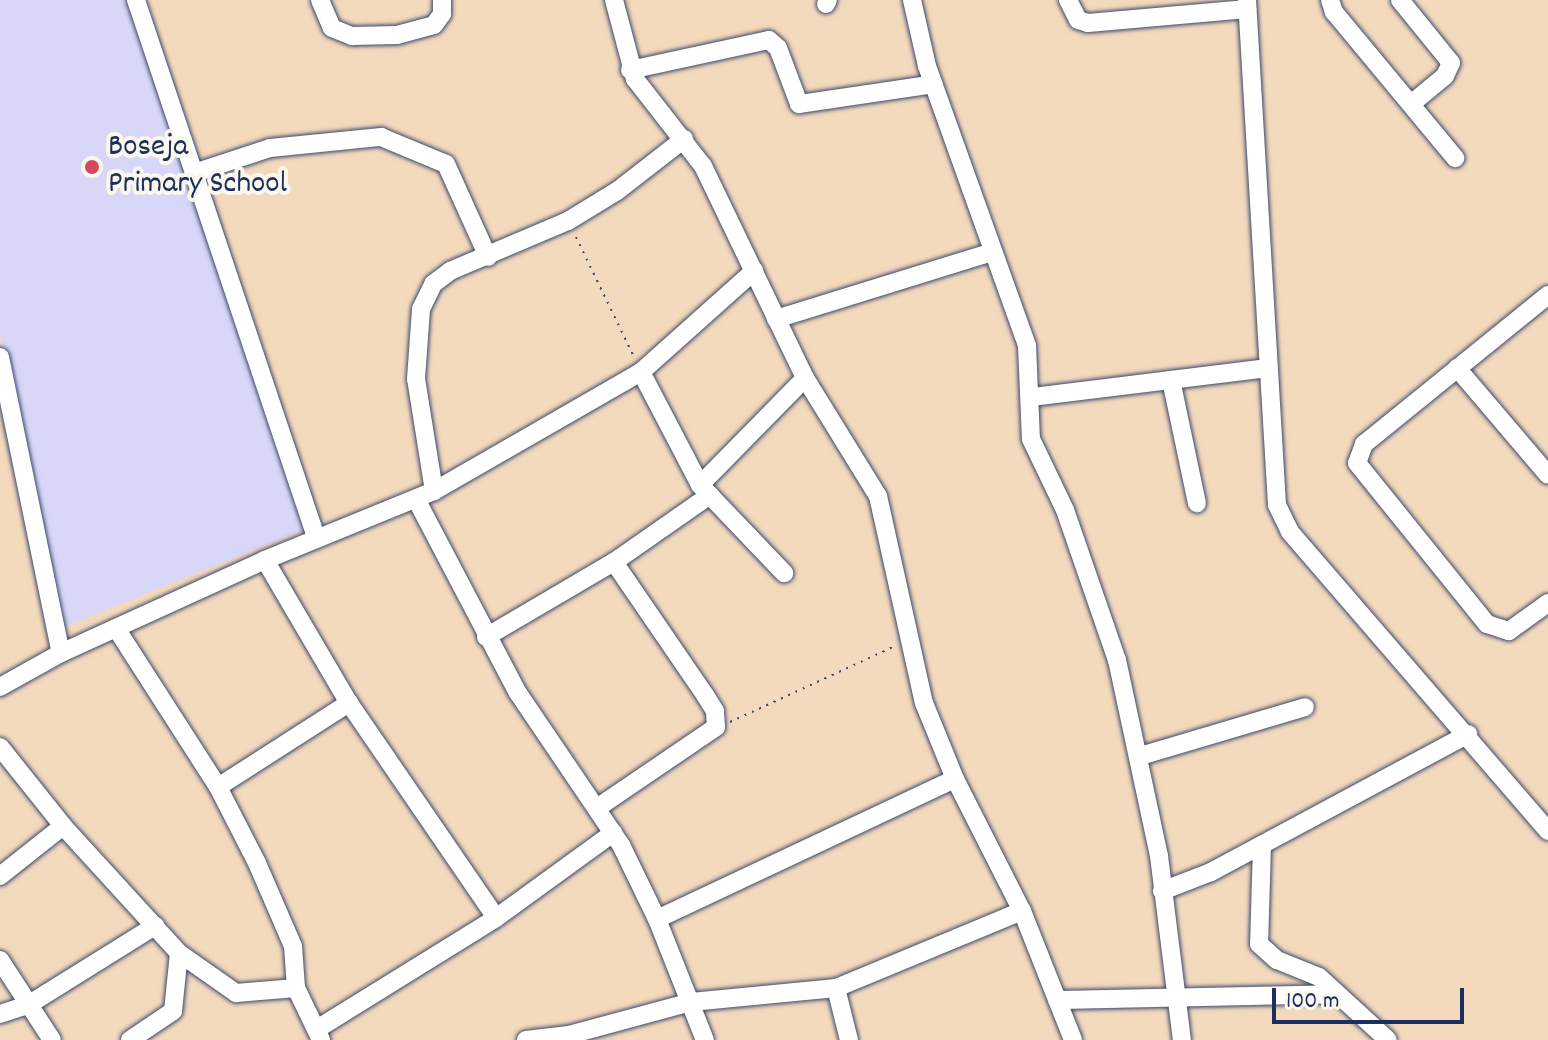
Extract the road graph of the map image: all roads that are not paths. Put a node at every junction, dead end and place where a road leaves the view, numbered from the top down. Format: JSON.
{"nodes":[{"id":1,"x":136,"y":0,"type":"edge"},
{"id":2,"x":320,"y":0,"type":"edge"},
{"id":3,"x":442,"y":0,"type":"edge"},
{"id":4,"x":614,"y":0,"type":"edge"},
{"id":5,"x":912,"y":0,"type":"edge"},
{"id":6,"x":1068,"y":0,"type":"edge"},
{"id":7,"x":1330,"y":0,"type":"edge"},
{"id":8,"x":1400,"y":0,"type":"edge"},
{"id":9,"x":1247,"y":5,"type":"edge"},
{"id":10,"x":630,"y":70,"type":"junction"},
{"id":11,"x":934,"y":84,"type":"junction"},
{"id":12,"x":1411,"y":104,"type":"junction"},
{"id":13,"x":684,"y":139,"type":"junction"},
{"id":14,"x":1455,"y":158,"type":"dead end"},
{"id":15,"x":194,"y":173,"type":"junction"},
{"id":16,"x":992,"y":252,"type":"junction"},
{"id":17,"x":488,"y":257,"type":"junction"},
{"id":18,"x":754,"y":271,"type":"junction"},
{"id":19,"x":1546,"y":300,"type":"edge"},
{"id":20,"x":776,"y":319,"type":"junction"},
{"id":21,"x":0,"y":361,"type":"edge"},
{"id":22,"x":1267,"y":368,"type":"junction"},
{"id":23,"x":1457,"y":368,"type":"junction"},
{"id":24,"x":641,"y":372,"type":"junction"},
{"id":25,"x":805,"y":378,"type":"junction"},
{"id":26,"x":1171,"y":380,"type":"junction"},
{"id":27,"x":1032,"y":397,"type":"junction"},
{"id":28,"x":1548,"y":475,"type":"edge"},
{"id":29,"x":705,"y":490,"type":"junction"},
{"id":30,"x":434,"y":491,"type":"junction"},
{"id":31,"x":416,"y":499,"type":"junction"},
{"id":32,"x":1197,"y":503,"type":"dead end"},
{"id":33,"x":316,"y":537,"type":"junction"},
{"id":34,"x":265,"y":560,"type":"junction"},
{"id":35,"x":614,"y":562,"type":"junction"},
{"id":36,"x":784,"y":573,"type":"dead end"},
{"id":37,"x":1548,"y":603,"type":"edge"},
{"id":38,"x":116,"y":628,"type":"junction"},
{"id":39,"x":486,"y":637,"type":"junction"},
{"id":40,"x":61,"y":653,"type":"junction"},
{"id":41,"x":0,"y":687,"type":"edge"},
{"id":42,"x":349,"y":703,"type":"junction"},
{"id":43,"x":1305,"y":707,"type":"dead end"},
{"id":44,"x":1468,"y":734,"type":"junction"},
{"id":45,"x":0,"y":747,"type":"edge"},
{"id":46,"x":1140,"y":756,"type":"junction"},
{"id":47,"x":955,"y":779,"type":"junction"},
{"id":48,"x":218,"y":787,"type":"junction"},
{"id":49,"x":597,"y":808,"type":"junction"},
{"id":50,"x":63,"y":826,"type":"junction"},
{"id":51,"x":1548,"y":831,"type":"edge"},
{"id":52,"x":613,"y":833,"type":"junction"},
{"id":53,"x":1262,"y":845,"type":"junction"},
{"id":54,"x":0,"y":876,"type":"edge"},
{"id":55,"x":1162,"y":891,"type":"junction"},
{"id":56,"x":1022,"y":911,"type":"junction"},
{"id":57,"x":496,"y":918,"type":"junction"},
{"id":58,"x":657,"y":919,"type":"junction"},
{"id":59,"x":155,"y":926,"type":"junction"},
{"id":60,"x":179,"y":953,"type":"junction"},
{"id":61,"x":0,"y":960,"type":"edge"},
{"id":62,"x":296,"y":988,"type":"junction"},
{"id":63,"x":836,"y":988,"type":"junction"},
{"id":64,"x":1177,"y":994,"type":"junction"},
{"id":65,"x":1336,"y":994,"type":"junction"},
{"id":66,"x":1057,"y":1000,"type":"junction"},
{"id":67,"x":691,"y":1002,"type":"junction"},
{"id":68,"x":28,"y":1005,"type":"junction"},
{"id":69,"x":0,"y":1014,"type":"edge"},
{"id":70,"x":319,"y":1035,"type":"edge"},
{"id":71,"x":52,"y":1040,"type":"edge"},
{"id":72,"x":130,"y":1040,"type":"edge"},
{"id":73,"x":526,"y":1040,"type":"edge"},
{"id":74,"x":705,"y":1040,"type":"edge"},
{"id":75,"x":849,"y":1040,"type":"edge"},
{"id":76,"x":1073,"y":1040,"type":"edge"},
{"id":77,"x":1182,"y":1040,"type":"edge"},
{"id":78,"x":1388,"y":1040,"type":"edge"}],
"edges":[{"from":1,"to":15,"type":"street"},
{"from":2,"to":3,"type":"street"},
{"from":4,"to":10,"type":"street"},
{"from":5,"to":11,"type":"street"},
{"from":6,"to":9,"type":"street"},
{"from":7,"to":12,"type":"street"},
{"from":8,"to":12,"type":"street"},
{"from":9,"to":22,"type":"street"},
{"from":10,"to":11,"type":"street"},
{"from":10,"to":13,"type":"street"},
{"from":11,"to":16,"type":"street"},
{"from":12,"to":14,"type":"street"},
{"from":13,"to":17,"type":"street"},
{"from":13,"to":18,"type":"street"},
{"from":15,"to":17,"type":"street"},
{"from":15,"to":33,"type":"street"},
{"from":16,"to":20,"type":"street"},
{"from":16,"to":27,"type":"street"},
{"from":17,"to":30,"type":"street"},
{"from":18,"to":20,"type":"street"},
{"from":18,"to":24,"type":"street"},
{"from":19,"to":23,"type":"street"},
{"from":20,"to":25,"type":"street"},
{"from":21,"to":40,"type":"street"},
{"from":22,"to":26,"type":"street"},
{"from":22,"to":44,"type":"street"},
{"from":23,"to":28,"type":"street"},
{"from":23,"to":37,"type":"street"},
{"from":24,"to":29,"type":"street"},
{"from":24,"to":30,"type":"street"},
{"from":25,"to":29,"type":"street"},
{"from":25,"to":47,"type":"street"},
{"from":26,"to":27,"type":"street"},
{"from":26,"to":32,"type":"street"},
{"from":27,"to":46,"type":"street"},
{"from":29,"to":35,"type":"street"},
{"from":29,"to":36,"type":"street"},
{"from":30,"to":31,"type":"street"},
{"from":31,"to":33,"type":"street"},
{"from":31,"to":39,"type":"street"},
{"from":33,"to":34,"type":"street"},
{"from":34,"to":38,"type":"street"},
{"from":34,"to":42,"type":"street"},
{"from":35,"to":39,"type":"street"},
{"from":35,"to":49,"type":"street"},
{"from":38,"to":40,"type":"street"},
{"from":38,"to":48,"type":"street"},
{"from":39,"to":49,"type":"street"},
{"from":40,"to":41,"type":"street"},
{"from":42,"to":48,"type":"street"},
{"from":42,"to":57,"type":"street"},
{"from":43,"to":46,"type":"street"},
{"from":44,"to":51,"type":"street"},
{"from":44,"to":53,"type":"street"},
{"from":45,"to":50,"type":"street"},
{"from":46,"to":55,"type":"street"},
{"from":47,"to":56,"type":"street"},
{"from":47,"to":58,"type":"street"},
{"from":48,"to":62,"type":"street"},
{"from":49,"to":52,"type":"street"},
{"from":50,"to":54,"type":"street"},
{"from":50,"to":59,"type":"street"},
{"from":52,"to":57,"type":"street"},
{"from":52,"to":58,"type":"street"},
{"from":53,"to":55,"type":"street"},
{"from":53,"to":65,"type":"street"},
{"from":55,"to":64,"type":"street"},
{"from":56,"to":63,"type":"street"},
{"from":56,"to":66,"type":"street"},
{"from":57,"to":70,"type":"street"},
{"from":58,"to":67,"type":"street"},
{"from":59,"to":60,"type":"street"},
{"from":59,"to":68,"type":"street"},
{"from":60,"to":62,"type":"street"},
{"from":60,"to":72,"type":"street"},
{"from":61,"to":68,"type":"street"},
{"from":62,"to":70,"type":"street"},
{"from":63,"to":67,"type":"street"},
{"from":63,"to":75,"type":"street"},
{"from":64,"to":65,"type":"street"},
{"from":64,"to":66,"type":"street"},
{"from":64,"to":77,"type":"street"},
{"from":65,"to":78,"type":"street"},
{"from":66,"to":76,"type":"street"},
{"from":67,"to":73,"type":"street"},
{"from":67,"to":74,"type":"street"},
{"from":68,"to":69,"type":"street"},
{"from":68,"to":71,"type":"street"}]}
